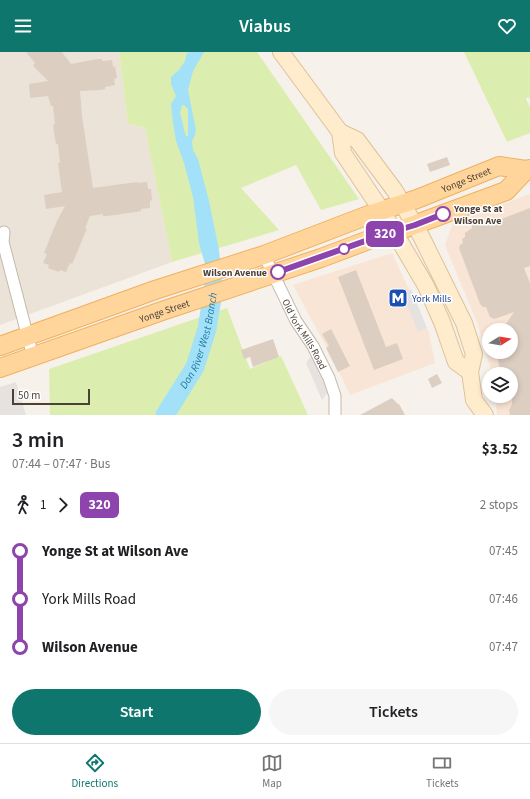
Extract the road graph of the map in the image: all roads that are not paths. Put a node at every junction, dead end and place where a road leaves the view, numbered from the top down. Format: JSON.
{"nodes":[{"id":1,"x":282,"y":52,"type":"edge"},
{"id":2,"x":340,"y":132,"type":"junction"},
{"id":3,"x":528,"y":169,"type":"edge"},
{"id":4,"x":403,"y":204,"type":"junction"},
{"id":5,"x":382,"y":211,"type":"junction"},
{"id":6,"x":415,"y":225,"type":"junction"},
{"id":7,"x":4,"y":232,"type":"dead end"},
{"id":8,"x":395,"y":232,"type":"junction"},
{"id":9,"x":264,"y":255,"type":"junction"},
{"id":10,"x":273,"y":274,"type":"junction"},
{"id":11,"x":28,"y":336,"type":"junction"},
{"id":12,"x":0,"y":346,"type":"edge"},
{"id":13,"x":33,"y":357,"type":"junction"},
{"id":14,"x":0,"y":368,"type":"edge"},
{"id":15,"x":470,"y":372,"type":"junction"},
{"id":16,"x":472,"y":407,"type":"edge"},
{"id":17,"x":335,"y":415,"type":"edge"},
{"id":18,"x":485,"y":415,"type":"edge"}],
"edges":[{"from":1,"to":2,"type":"main road"},
{"from":2,"to":4,"type":"main road"},
{"from":2,"to":5,"type":"main road"},
{"from":3,"to":4,"type":"main road","name":"Yonge Street"},
{"from":3,"to":6,"type":"main road","name":"Yonge Street"},
{"from":4,"to":5,"type":"main road","name":"Yonge Street"},
{"from":4,"to":6,"type":"main road"},
{"from":5,"to":8,"type":"main road"},
{"from":5,"to":9,"type":"main road","name":"Yonge Street"},
{"from":6,"to":8,"type":"main road","name":"Yonge Street"},
{"from":6,"to":15,"type":"main road"},
{"from":7,"to":11,"type":"street"},
{"from":8,"to":10,"type":"main road","name":"Yonge Street"},
{"from":8,"to":15,"type":"main road"},
{"from":9,"to":10,"type":"street","name":"Old York Mills Road"},
{"from":9,"to":11,"type":"main road","name":"Yonge Street"},
{"from":10,"to":13,"type":"main road","name":"Yonge Street"},
{"from":10,"to":17,"type":"street","name":"Old York Mills Road"},
{"from":11,"to":12,"type":"main road","name":"Yonge Street"},
{"from":11,"to":13,"type":"street"},
{"from":13,"to":14,"type":"main road","name":"Yonge Street"},
{"from":15,"to":16,"type":"main road"},
{"from":16,"to":18,"type":"main road"}]}
